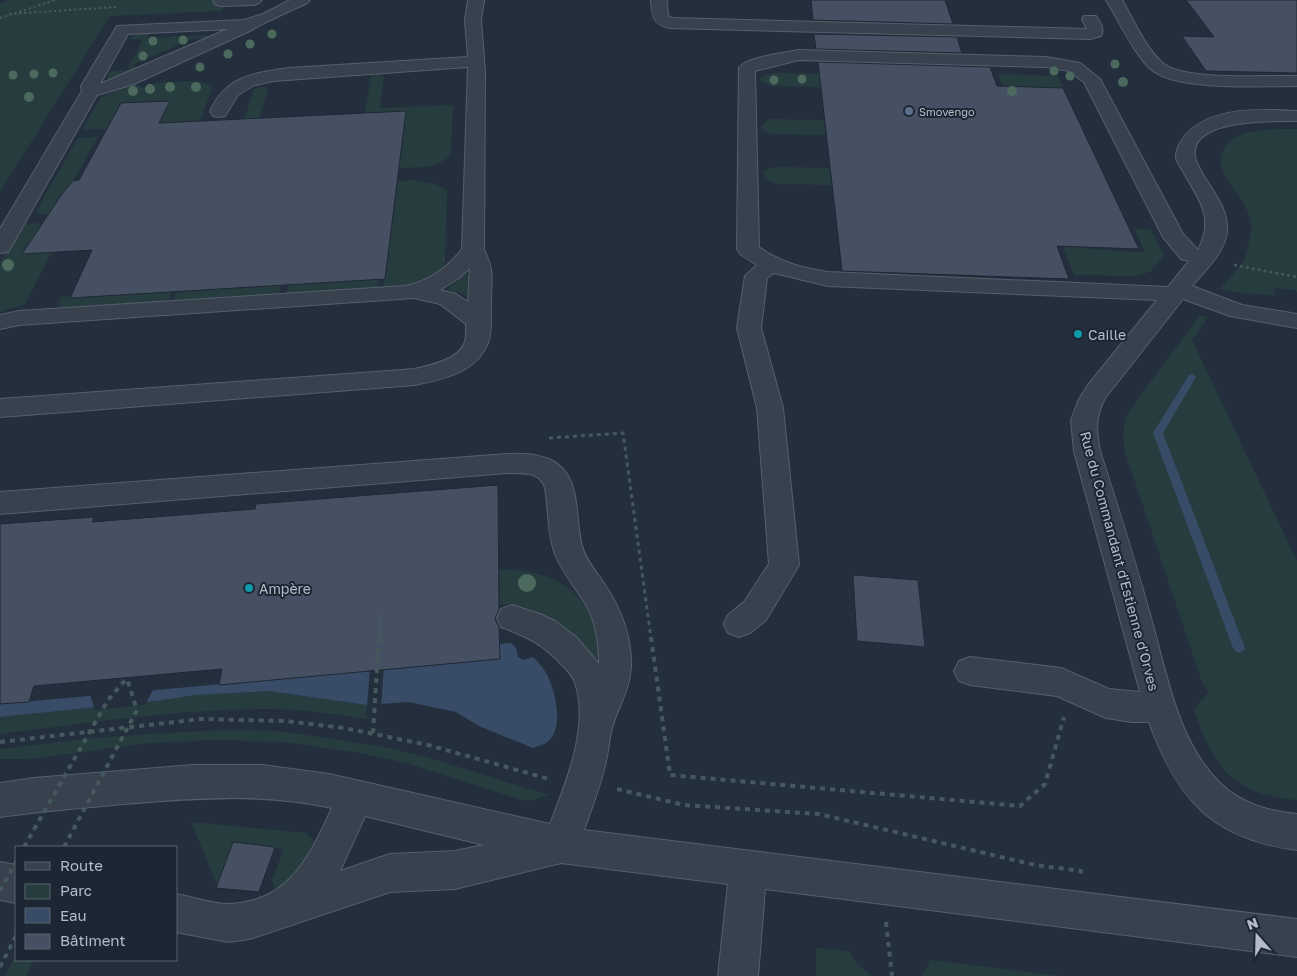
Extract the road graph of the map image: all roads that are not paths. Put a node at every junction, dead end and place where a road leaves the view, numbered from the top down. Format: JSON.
{"nodes":[{"id":1,"x":254,"y":0,"type":"edge"},
{"id":2,"x":302,"y":0,"type":"edge"},
{"id":3,"x":476,"y":0,"type":"edge"},
{"id":4,"x":659,"y":0,"type":"edge"},
{"id":5,"x":1114,"y":0,"type":"edge"},
{"id":6,"x":220,"y":1,"type":"dead end"},
{"id":7,"x":680,"y":9,"type":"dead end"},
{"id":8,"x":792,"y":14,"type":"dead end"},
{"id":9,"x":963,"y":18,"type":"dead end"},
{"id":10,"x":245,"y":25,"type":"junction"},
{"id":11,"x":475,"y":62,"type":"junction"},
{"id":12,"x":1297,"y":81,"type":"edge"},
{"id":13,"x":91,"y":91,"type":"junction"},
{"id":14,"x":219,"y":112,"type":"dead end"},
{"id":15,"x":1297,"y":116,"type":"edge"},
{"id":16,"x":0,"y":247,"type":"edge"},
{"id":17,"x":473,"y":250,"type":"junction"},
{"id":18,"x":1202,"y":258,"type":"junction"},
{"id":19,"x":773,"y":263,"type":"junction"},
{"id":20,"x":417,"y":292,"type":"junction"},
{"id":21,"x":1176,"y":292,"type":"junction"},
{"id":22,"x":478,"y":321,"type":"junction"},
{"id":23,"x":1297,"y":321,"type":"edge"},
{"id":24,"x":0,"y":322,"type":"edge"},
{"id":25,"x":0,"y":408,"type":"edge"},
{"id":26,"x":0,"y":503,"type":"edge"},
{"id":27,"x":512,"y":618,"type":"dead end"},
{"id":28,"x":739,"y":624,"type":"dead end"},
{"id":29,"x":970,"y":671,"type":"dead end"},
{"id":30,"x":1161,"y":707,"type":"junction"},
{"id":31,"x":596,"y":726,"type":"junction"},
{"id":32,"x":356,"y":796,"type":"junction"},
{"id":33,"x":0,"y":800,"type":"edge"},
{"id":34,"x":1297,"y":832,"type":"edge"},
{"id":35,"x":561,"y":845,"type":"junction"},
{"id":36,"x":748,"y":869,"type":"junction"},
{"id":37,"x":0,"y":882,"type":"edge"},
{"id":38,"x":15,"y":884,"type":"edge"},
{"id":39,"x":285,"y":909,"type":"junction"},
{"id":40,"x":178,"y":914,"type":"edge"},
{"id":41,"x":1297,"y":938,"type":"edge"},
{"id":42,"x":738,"y":976,"type":"edge"}],
"edges":[{"from":1,"to":6,"type":"street"},
{"from":2,"to":10,"type":"street"},
{"from":3,"to":11,"type":"street"},
{"from":4,"to":9,"type":"street"},
{"from":5,"to":12,"type":"street"},
{"from":7,"to":8,"type":"street"},
{"from":10,"to":13,"type":"street"},
{"from":10,"to":13,"type":"street"},
{"from":11,"to":14,"type":"street"},
{"from":11,"to":17,"type":"street"},
{"from":13,"to":16,"type":"street"},
{"from":15,"to":18,"type":"street","name":"Rue du Commandant d'Estienne d'Orves"},
{"from":17,"to":20,"type":"street"},
{"from":17,"to":22,"type":"street"},
{"from":18,"to":19,"type":"street"},
{"from":18,"to":21,"type":"street","name":"Rue du Commandant d'Estienne d'Orves"},
{"from":19,"to":21,"type":"street"},
{"from":19,"to":28,"type":"street"},
{"from":20,"to":22,"type":"street"},
{"from":20,"to":24,"type":"street"},
{"from":21,"to":23,"type":"street"},
{"from":21,"to":30,"type":"street","name":"Rue du Commandant d'Estienne d'Orves"},
{"from":22,"to":25,"type":"street"},
{"from":26,"to":31,"type":"street"},
{"from":27,"to":31,"type":"street"},
{"from":29,"to":30,"type":"street"},
{"from":30,"to":34,"type":"street","name":"Rue du Commandant d'Estienne d'Orves"},
{"from":31,"to":35,"type":"street"},
{"from":32,"to":33,"type":"street"},
{"from":32,"to":35,"type":"street"},
{"from":32,"to":39,"type":"street"},
{"from":35,"to":36,"type":"street"},
{"from":35,"to":39,"type":"street"},
{"from":36,"to":41,"type":"street"},
{"from":36,"to":42,"type":"street"},
{"from":37,"to":38,"type":"street"},
{"from":39,"to":40,"type":"street"}]}
